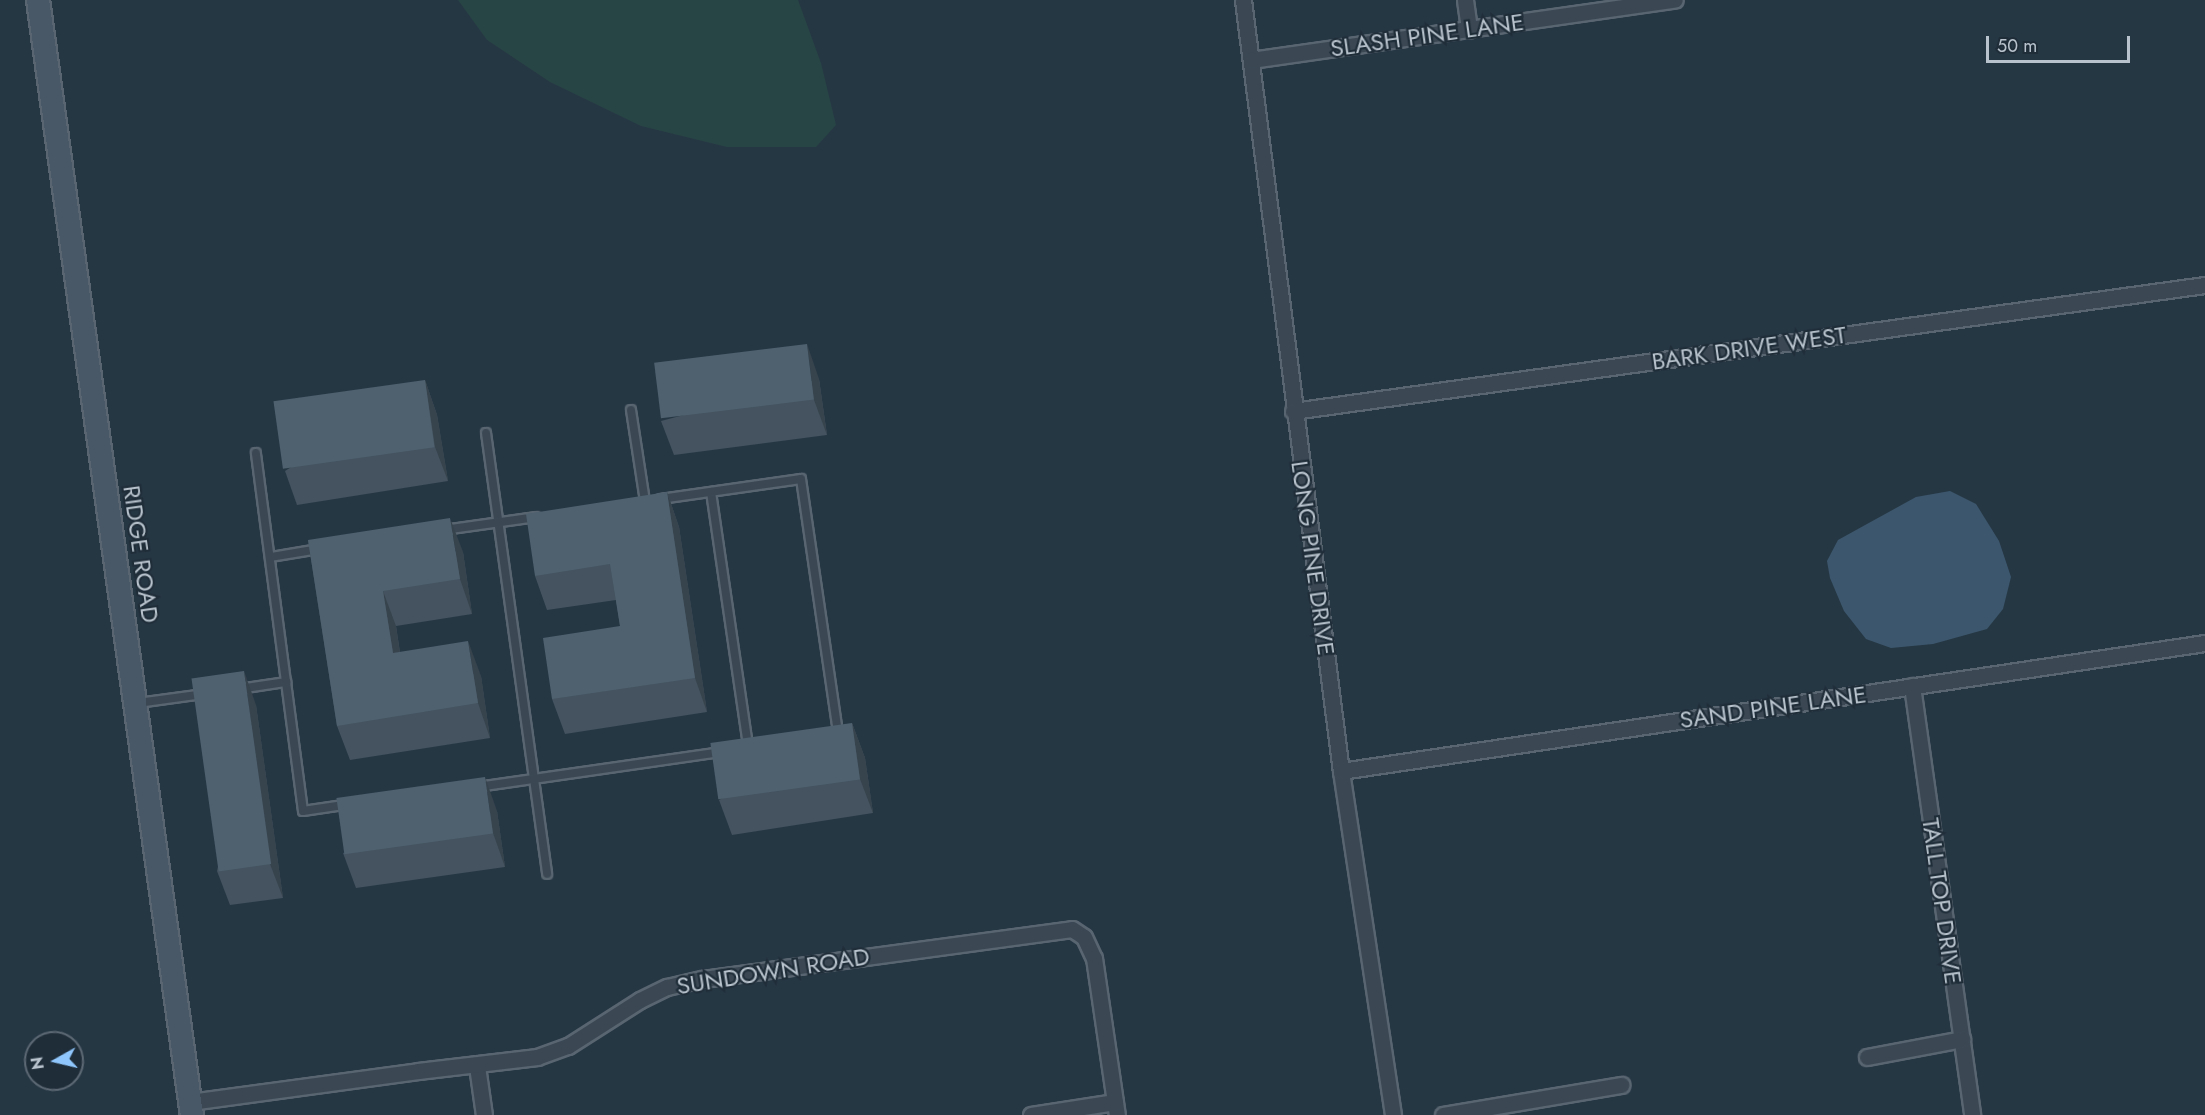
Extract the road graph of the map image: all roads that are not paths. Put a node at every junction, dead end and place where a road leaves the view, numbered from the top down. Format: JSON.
{"nodes":[{"id":1,"x":38,"y":0,"type":"edge"},
{"id":2,"x":1243,"y":0,"type":"edge"},
{"id":3,"x":1465,"y":0,"type":"edge"},
{"id":4,"x":1675,"y":0,"type":"edge"},
{"id":5,"x":1468,"y":30,"type":"junction"},
{"id":6,"x":1251,"y":60,"type":"junction"},
{"id":7,"x":2205,"y":285,"type":"edge"},
{"id":8,"x":631,"y":410,"type":"dead end"},
{"id":9,"x":1293,"y":411,"type":"junction"},
{"id":10,"x":486,"y":433,"type":"dead end"},
{"id":11,"x":256,"y":453,"type":"dead end"},
{"id":12,"x":711,"y":492,"type":"junction"},
{"id":13,"x":645,"y":501,"type":"junction"},
{"id":14,"x":633,"y":503,"type":"edge"},
{"id":15,"x":542,"y":516,"type":"edge"},
{"id":16,"x":496,"y":522,"type":"junction"},
{"id":17,"x":440,"y":531,"type":"edge"},
{"id":18,"x":327,"y":548,"type":"edge"},
{"id":19,"x":271,"y":557,"type":"junction"},
{"id":20,"x":2205,"y":643,"type":"edge"},
{"id":21,"x":286,"y":682,"type":"junction"},
{"id":22,"x":1912,"y":686,"type":"junction"},
{"id":23,"x":227,"y":690,"type":"edge"},
{"id":24,"x":216,"y":692,"type":"edge"},
{"id":25,"x":134,"y":704,"type":"junction"},
{"id":26,"x":829,"y":737,"type":"edge"},
{"id":27,"x":758,"y":747,"type":"edge"},
{"id":28,"x":748,"y":749,"type":"junction"},
{"id":29,"x":1341,"y":771,"type":"junction"},
{"id":30,"x":533,"y":779,"type":"junction"},
{"id":31,"x":464,"y":789,"type":"edge"},
{"id":32,"x":349,"y":805,"type":"edge"},
{"id":33,"x":547,"y":874,"type":"dead end"},
{"id":34,"x":1962,"y":1039,"type":"junction"},
{"id":35,"x":1866,"y":1057,"type":"dead end"},
{"id":36,"x":477,"y":1066,"type":"junction"},
{"id":37,"x":1621,"y":1085,"type":"dead end"},
{"id":38,"x":191,"y":1108,"type":"edge"},
{"id":39,"x":1116,"y":1108,"type":"edge"},
{"id":40,"x":484,"y":1115,"type":"edge"},
{"id":41,"x":1031,"y":1115,"type":"edge"},
{"id":42,"x":1393,"y":1115,"type":"edge"},
{"id":43,"x":1443,"y":1115,"type":"edge"},
{"id":44,"x":1972,"y":1115,"type":"edge"}],
"edges":[{"from":1,"to":25,"type":"street","name":"RIDGE ROAD"},
{"from":2,"to":6,"type":"street","name":"LONG PINE DRIVE"},
{"from":3,"to":5,"type":"street"},
{"from":4,"to":5,"type":"street","name":"SLASH PINE LANE"},
{"from":5,"to":6,"type":"street","name":"SLASH PINE LANE"},
{"from":6,"to":9,"type":"street","name":"LONG PINE DRIVE"},
{"from":7,"to":9,"type":"street","name":"BARK DRIVE WEST"},
{"from":8,"to":13,"type":"lane"},
{"from":9,"to":29,"type":"street","name":"LONG PINE DRIVE"},
{"from":10,"to":16,"type":"lane"},
{"from":11,"to":19,"type":"lane"},
{"from":12,"to":13,"type":"lane"},
{"from":12,"to":26,"type":"lane"},
{"from":12,"to":28,"type":"lane"},
{"from":13,"to":14,"type":"lane"},
{"from":15,"to":16,"type":"lane"},
{"from":16,"to":17,"type":"lane"},
{"from":16,"to":30,"type":"lane"},
{"from":18,"to":19,"type":"lane"},
{"from":19,"to":21,"type":"lane"},
{"from":20,"to":22,"type":"street","name":"SAND PINE LANE"},
{"from":21,"to":23,"type":"lane"},
{"from":21,"to":32,"type":"lane"},
{"from":22,"to":29,"type":"street","name":"SAND PINE LANE"},
{"from":22,"to":34,"type":"street","name":"TALL TOP DRIVE"},
{"from":24,"to":25,"type":"lane"},
{"from":25,"to":38,"type":"street","name":"RIDGE ROAD"},
{"from":27,"to":28,"type":"lane"},
{"from":28,"to":30,"type":"lane"},
{"from":29,"to":42,"type":"street","name":"LONG PINE DRIVE"},
{"from":30,"to":31,"type":"lane"},
{"from":30,"to":33,"type":"lane"},
{"from":34,"to":35,"type":"street"},
{"from":34,"to":44,"type":"street","name":"TALL TOP DRIVE"},
{"from":36,"to":38,"type":"street","name":"SUNDOWN ROAD"},
{"from":36,"to":39,"type":"street","name":"SUNDOWN ROAD"},
{"from":36,"to":40,"type":"street"},
{"from":37,"to":43,"type":"street"},
{"from":39,"to":41,"type":"street"}]}
